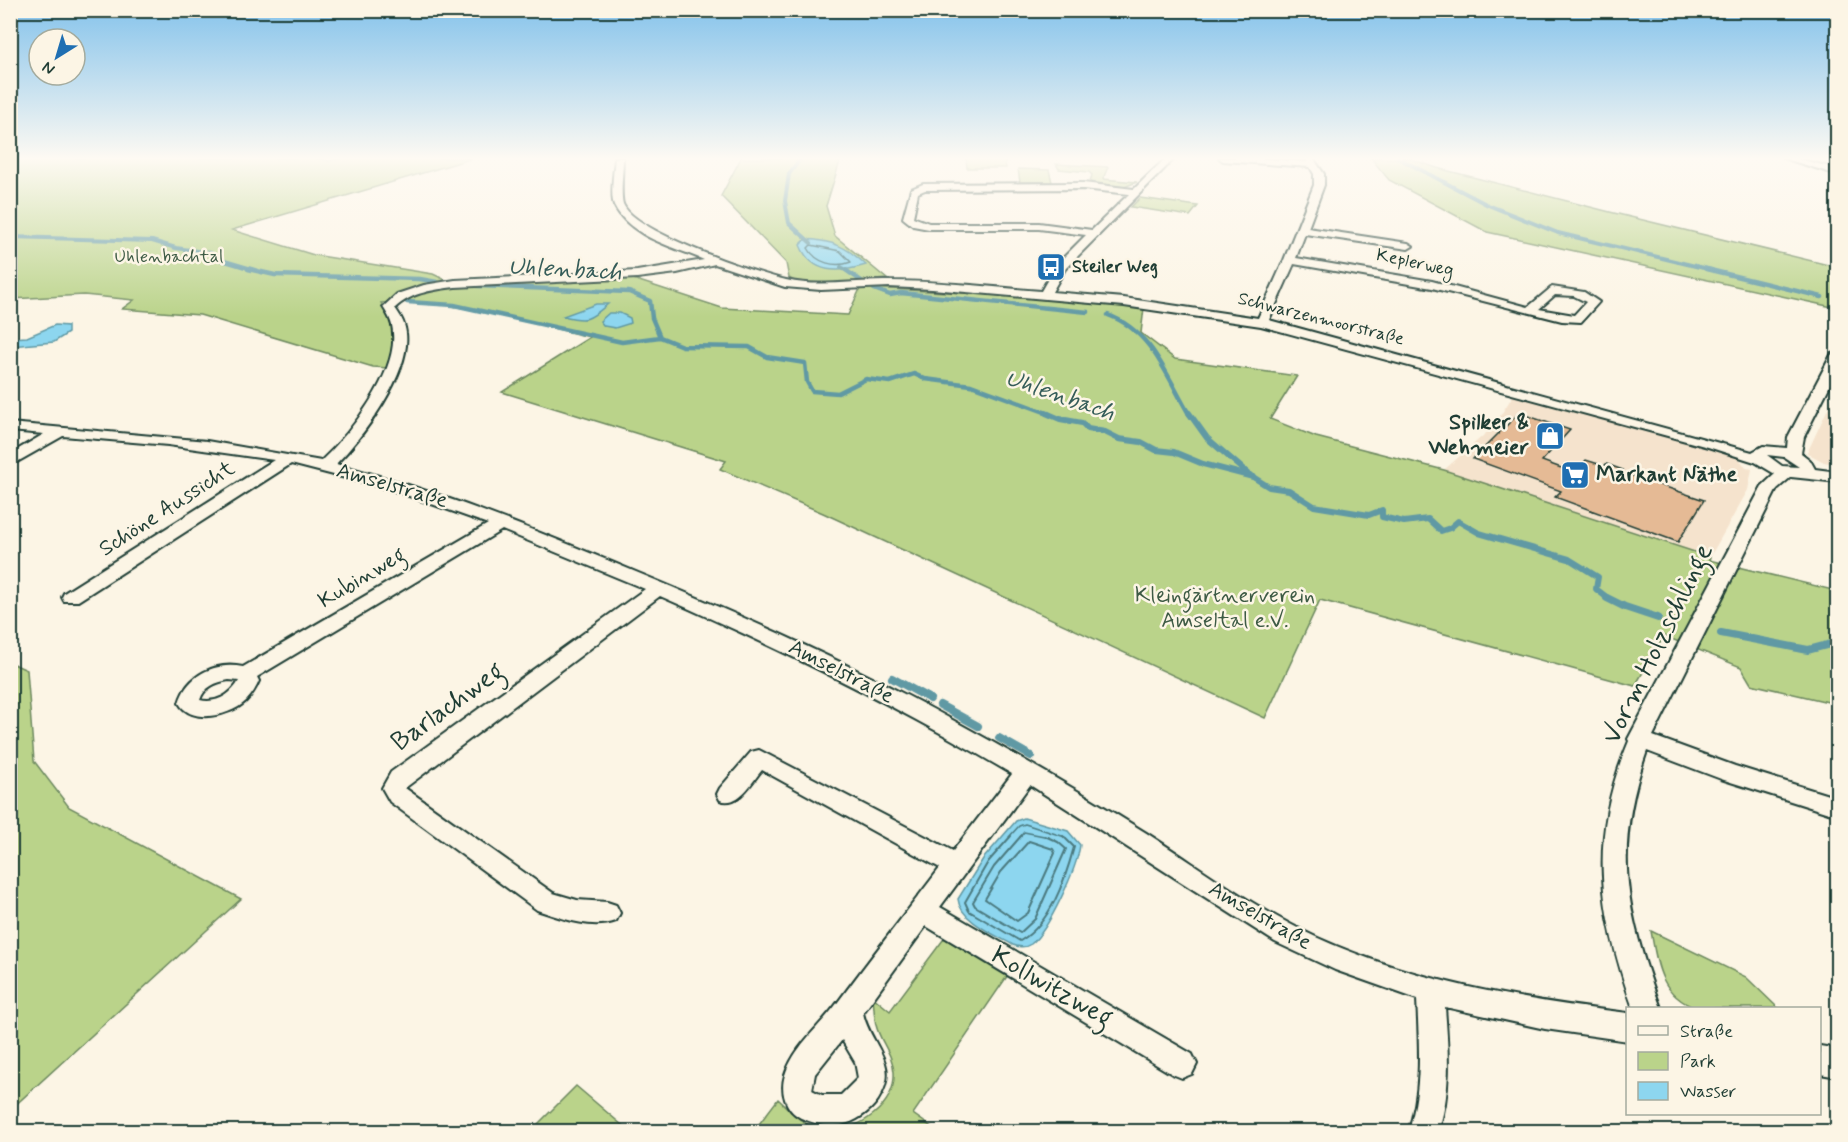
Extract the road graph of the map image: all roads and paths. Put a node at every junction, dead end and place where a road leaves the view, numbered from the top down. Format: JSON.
{"nodes":[{"id":1,"x":623,"y":211,"type":"edge"},
{"id":2,"x":909,"y":211,"type":"edge"},
{"id":3,"x":1116,"y":211,"type":"edge"},
{"id":4,"x":1309,"y":211,"type":"edge"},
{"id":5,"x":1302,"y":230,"type":"junction"},
{"id":6,"x":1094,"y":233,"type":"junction"},
{"id":7,"x":1408,"y":246,"type":"dead end"},
{"id":8,"x":715,"y":260,"type":"junction"},
{"id":9,"x":1290,"y":260,"type":"junction"},
{"id":10,"x":1045,"y":294,"type":"junction"},
{"id":11,"x":1532,"y":310,"type":"dead end"},
{"id":12,"x":1262,"y":322,"type":"junction"},
{"id":13,"x":1838,"y":355,"type":"edge"},
{"id":14,"x":10,"y":427,"type":"edge"},
{"id":15,"x":60,"y":431,"type":"junction"},
{"id":16,"x":1796,"y":437,"type":"junction"},
{"id":17,"x":1763,"y":456,"type":"junction"},
{"id":18,"x":287,"y":459,"type":"junction"},
{"id":19,"x":10,"y":461,"type":"edge"},
{"id":20,"x":325,"y":466,"type":"junction"},
{"id":21,"x":1797,"y":466,"type":"junction"},
{"id":22,"x":1838,"y":472,"type":"edge"},
{"id":23,"x":1838,"y":477,"type":"edge"},
{"id":24,"x":1770,"y":486,"type":"junction"},
{"id":25,"x":503,"y":522,"type":"junction"},
{"id":26,"x":659,"y":588,"type":"junction"},
{"id":27,"x":71,"y":597,"type":"dead end"},
{"id":28,"x":246,"y":675,"type":"dead end"},
{"id":29,"x":1640,"y":739,"type":"junction"},
{"id":30,"x":1027,"y":772,"type":"junction"},
{"id":31,"x":728,"y":794,"type":"dead end"},
{"id":32,"x":1838,"y":807,"type":"edge"},
{"id":33,"x":956,"y":865,"type":"junction"},
{"id":34,"x":922,"y":910,"type":"junction"},
{"id":35,"x":607,"y":913,"type":"dead end"},
{"id":36,"x":1430,"y":990,"type":"junction"},
{"id":37,"x":1647,"y":1007,"type":"edge"},
{"id":38,"x":849,"y":1013,"type":"dead end"},
{"id":39,"x":1626,"y":1027,"type":"edge"},
{"id":40,"x":1821,"y":1060,"type":"edge"},
{"id":41,"x":1838,"y":1063,"type":"edge"},
{"id":42,"x":1182,"y":1064,"type":"dead end"},
{"id":43,"x":1423,"y":1131,"type":"edge"}],
"edges":[{"from":1,"to":8,"type":"street","name":"Schwarzenmoorstraße"},
{"from":2,"to":6,"type":"street"},
{"from":3,"to":6,"type":"street"},
{"from":4,"to":5,"type":"street"},
{"from":5,"to":7,"type":"street"},
{"from":5,"to":9,"type":"street"},
{"from":6,"to":10,"type":"street"},
{"from":8,"to":10,"type":"street","name":"Schwarzenmoorstraße"},
{"from":8,"to":20,"type":"street"},
{"from":9,"to":11,"type":"street","name":"Keplerweg"},
{"from":9,"to":12,"type":"street"},
{"from":10,"to":12,"type":"street","name":"Schwarzenmoorstraße"},
{"from":12,"to":17,"type":"street","name":"Schwarzenmoorstraße"},
{"from":13,"to":16,"type":"street"},
{"from":14,"to":15,"type":"street","name":"Amselstraße"},
{"from":15,"to":18,"type":"street","name":"Amselstraße"},
{"from":15,"to":19,"type":"street"},
{"from":16,"to":17,"type":"street"},
{"from":16,"to":21,"type":"street"},
{"from":17,"to":21,"type":"street","name":"Schwarzenmoorstraße"},
{"from":17,"to":24,"type":"street"},
{"from":18,"to":20,"type":"street","name":"Amselstraße"},
{"from":18,"to":27,"type":"street","name":"Schöne Aussicht"},
{"from":20,"to":25,"type":"street","name":"Amselstraße"},
{"from":21,"to":22,"type":"street","name":"Schwarzenmoorstraße"},
{"from":21,"to":23,"type":"street","name":"Schwarzenmoorstraße"},
{"from":21,"to":24,"type":"street","name":"Vorm Holzschlinge"},
{"from":24,"to":29,"type":"street","name":"Vorm Holzschlinge"},
{"from":25,"to":26,"type":"street","name":"Amselstraße"},
{"from":25,"to":28,"type":"street","name":"Kubinweg"},
{"from":26,"to":30,"type":"street","name":"Amselstraße"},
{"from":26,"to":35,"type":"street","name":"Barlachweg"},
{"from":29,"to":32,"type":"street"},
{"from":29,"to":37,"type":"street","name":"Vorm Holzschlinge"},
{"from":30,"to":33,"type":"street"},
{"from":30,"to":36,"type":"street","name":"Amselstraße"},
{"from":31,"to":33,"type":"street"},
{"from":33,"to":34,"type":"street"},
{"from":34,"to":38,"type":"street"},
{"from":34,"to":42,"type":"street","name":"Kollwitzweg"},
{"from":36,"to":39,"type":"street","name":"Amselstraße"},
{"from":36,"to":43,"type":"street"},
{"from":40,"to":41,"type":"street"}]}
